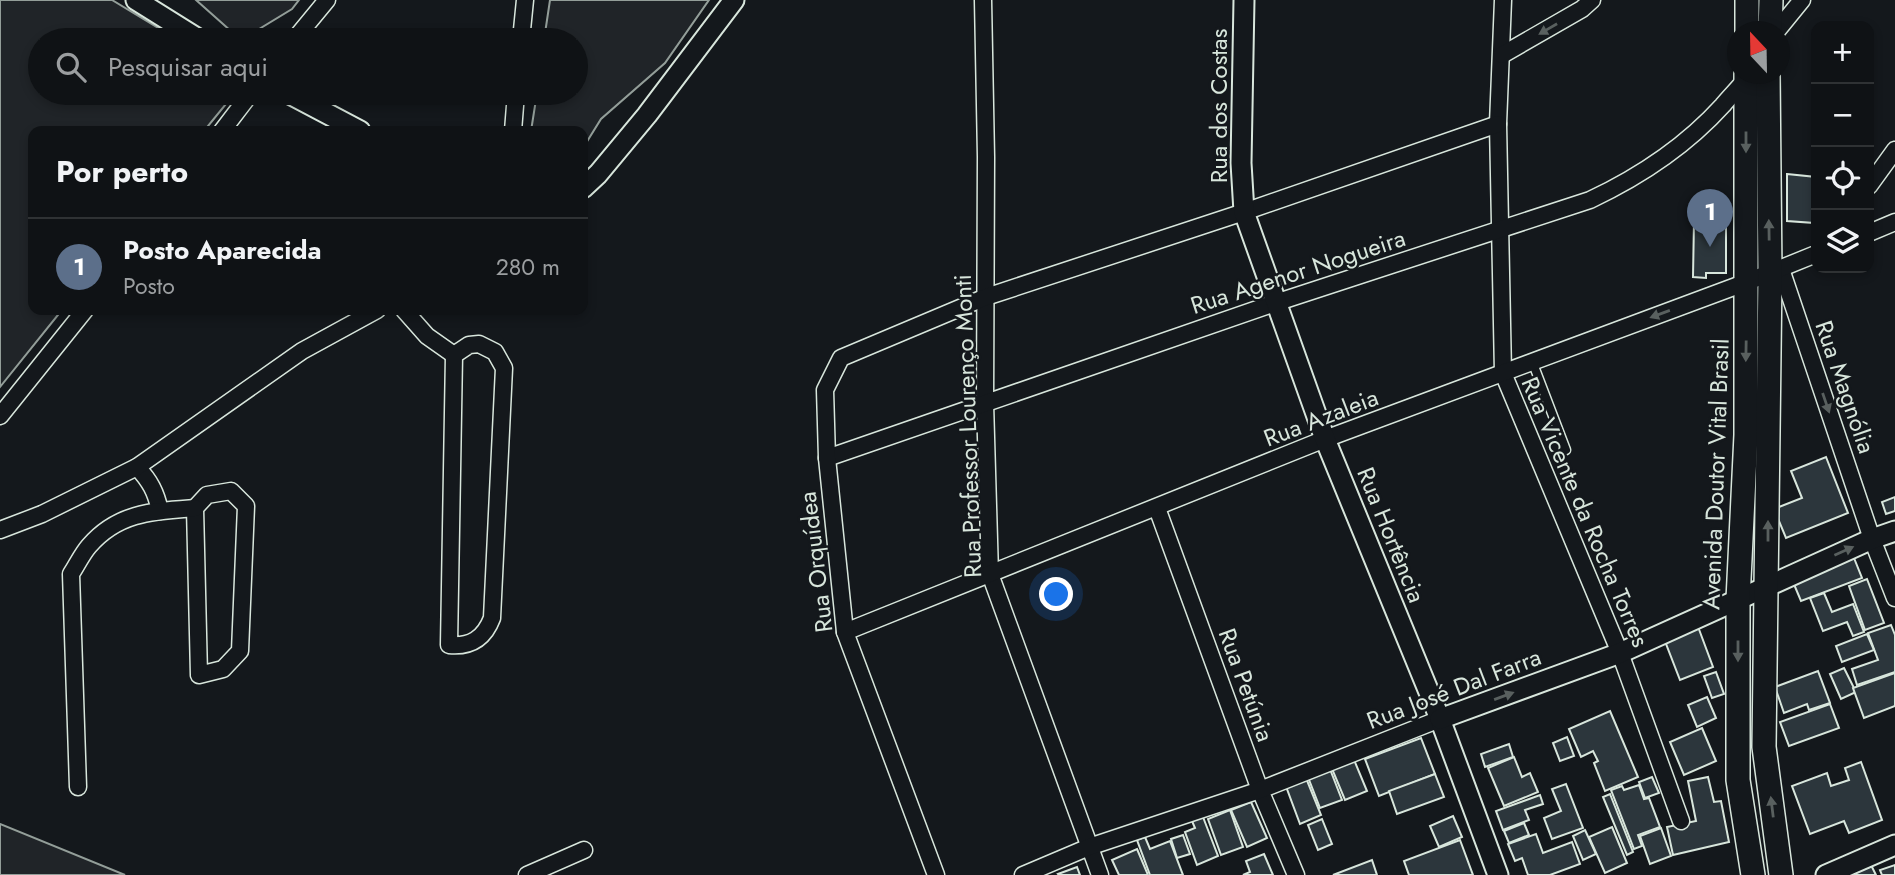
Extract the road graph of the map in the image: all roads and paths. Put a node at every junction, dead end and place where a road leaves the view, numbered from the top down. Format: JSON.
{"nodes":[{"id":1,"x":136,"y":0,"type":"edge"},
{"id":2,"x":327,"y":0,"type":"edge"},
{"id":3,"x":525,"y":0,"type":"edge"},
{"id":4,"x":734,"y":0,"type":"edge"},
{"id":5,"x":983,"y":0,"type":"edge"},
{"id":6,"x":1244,"y":0,"type":"edge"},
{"id":7,"x":1503,"y":0,"type":"edge"},
{"id":8,"x":1592,"y":0,"type":"edge"},
{"id":9,"x":1748,"y":0,"type":"edge"},
{"id":10,"x":1771,"y":0,"type":"edge"},
{"id":11,"x":1802,"y":0,"type":"edge"},
{"id":12,"x":1747,"y":21,"type":"edge"},
{"id":13,"x":1770,"y":21,"type":"edge"},
{"id":14,"x":1785,"y":21,"type":"edge"},
{"id":15,"x":181,"y":28,"type":"edge"},
{"id":16,"x":304,"y":28,"type":"edge"},
{"id":17,"x":522,"y":28,"type":"edge"},
{"id":18,"x":1502,"y":55,"type":"junction"},
{"id":19,"x":1744,"y":84,"type":"edge"},
{"id":20,"x":1752,"y":84,"type":"edge"},
{"id":21,"x":1753,"y":84,"type":"edge"},
{"id":22,"x":242,"y":105,"type":"edge"},
{"id":23,"x":311,"y":105,"type":"edge"},
{"id":24,"x":515,"y":105,"type":"edge"},
{"id":25,"x":1498,"y":124,"type":"junction"},
{"id":26,"x":226,"y":126,"type":"edge"},
{"id":27,"x":351,"y":126,"type":"edge"},
{"id":28,"x":513,"y":126,"type":"edge"},
{"id":29,"x":1895,"y":150,"type":"edge"},
{"id":30,"x":591,"y":176,"type":"edge"},
{"id":31,"x":1874,"y":179,"type":"edge"},
{"id":32,"x":1244,"y":212,"type":"junction"},
{"id":33,"x":1895,"y":222,"type":"edge"},
{"id":34,"x":1501,"y":229,"type":"junction"},
{"id":35,"x":1874,"y":231,"type":"edge"},
{"id":36,"x":1811,"y":256,"type":"edge"},
{"id":37,"x":1775,"y":271,"type":"junction"},
{"id":38,"x":1747,"y":282,"type":"junction"},
{"id":39,"x":986,"y":297,"type":"junction"},
{"id":40,"x":1275,"y":303,"type":"junction"},
{"id":41,"x":81,"y":315,"type":"edge"},
{"id":42,"x":368,"y":315,"type":"edge"},
{"id":43,"x":408,"y":315,"type":"edge"},
{"id":44,"x":454,"y":355,"type":"junction"},
{"id":45,"x":1532,"y":361,"type":"junction"},
{"id":46,"x":1503,"y":373,"type":"junction"},
{"id":47,"x":985,"y":404,"type":"junction"},
{"id":48,"x":0,"y":416,"type":"edge"},
{"id":49,"x":1325,"y":439,"type":"junction"},
{"id":50,"x":1566,"y":450,"type":"dead end"},
{"id":51,"x":827,"y":458,"type":"junction"},
{"id":52,"x":137,"y":467,"type":"junction"},
{"id":53,"x":195,"y":508,"type":"junction"},
{"id":54,"x":1157,"y":508,"type":"junction"},
{"id":55,"x":160,"y":511,"type":"junction"},
{"id":56,"x":0,"y":530,"type":"edge"},
{"id":57,"x":1895,"y":531,"type":"edge"},
{"id":58,"x":1872,"y":539,"type":"junction"},
{"id":59,"x":990,"y":574,"type":"junction"},
{"id":60,"x":1768,"y":585,"type":"junction"},
{"id":61,"x":1895,"y":598,"type":"edge"},
{"id":62,"x":1738,"y":600,"type":"junction"},
{"id":63,"x":845,"y":632,"type":"junction"},
{"id":64,"x":1620,"y":653,"type":"junction"},
{"id":65,"x":1440,"y":719,"type":"junction"},
{"id":66,"x":78,"y":787,"type":"dead end"},
{"id":67,"x":1260,"y":790,"type":"junction"},
{"id":68,"x":1681,"y":821,"type":"dead end"},
{"id":69,"x":1895,"y":845,"type":"edge"},
{"id":70,"x":1089,"y":847,"type":"junction"},
{"id":71,"x":584,"y":850,"type":"dead end"},
{"id":72,"x":527,"y":875,"type":"edge"},
{"id":73,"x":936,"y":875,"type":"edge"},
{"id":74,"x":1023,"y":875,"type":"edge"},
{"id":75,"x":1100,"y":875,"type":"edge"},
{"id":76,"x":1296,"y":875,"type":"edge"},
{"id":77,"x":1498,"y":875,"type":"edge"},
{"id":78,"x":1753,"y":875,"type":"edge"},
{"id":79,"x":1781,"y":875,"type":"edge"},
{"id":80,"x":1826,"y":875,"type":"edge"}],
"edges":[{"from":1,"to":15,"type":"street"},
{"from":2,"to":16,"type":"street"},
{"from":3,"to":17,"type":"street"},
{"from":4,"to":30,"type":"street"},
{"from":5,"to":39,"type":"street","name":"Rua Professor Lourenço Monti"},
{"from":6,"to":32,"type":"street","name":"Rua dos Costas"},
{"from":7,"to":18,"type":"street","name":"Rua Vicente da Rocha Torres"},
{"from":8,"to":18,"type":"street","one_way":true},
{"from":9,"to":12,"type":"main road"},
{"from":10,"to":13,"type":"main road"},
{"from":11,"to":14,"type":"street"},
{"from":18,"to":25,"type":"street","name":"Rua Vicente da Rocha Torres"},
{"from":19,"to":34,"type":"street","name":"Rua Agenor Nogueira"},
{"from":20,"to":38,"type":"main road","name":"Avenida Doutor Vital Brasil","one_way":true},
{"from":37,"to":21,"type":"main road","name":"Avenida Doutor Vital Brasil","one_way":true},
{"from":22,"to":26,"type":"street"},
{"from":23,"to":27,"type":"street"},
{"from":24,"to":28,"type":"street"},
{"from":25,"to":32,"type":"street"},
{"from":25,"to":34,"type":"street","name":"Rua Vicente da Rocha Torres"},
{"from":29,"to":31,"type":"street"},
{"from":32,"to":39,"type":"street"},
{"from":32,"to":40,"type":"street","name":"Rua Hortência"},
{"from":33,"to":35,"type":"street"},
{"from":34,"to":40,"type":"street","name":"Rua Agenor Nogueira"},
{"from":34,"to":46,"type":"street","name":"Rua Vicente da Rocha Torres"},
{"from":36,"to":37,"type":"street","name":"Rua Azaleia"},
{"from":37,"to":38,"type":"street","name":"Rua Azaleia"},
{"from":37,"to":58,"type":"street","name":"Rua Magnólia","one_way":true},
{"from":60,"to":37,"type":"main road","name":"Avenida Doutor Vital Brasil","one_way":true},
{"from":38,"to":45,"type":"street","name":"Rua Azaleia","one_way":true},
{"from":38,"to":62,"type":"main road","name":"Avenida Doutor Vital Brasil","one_way":true},
{"from":39,"to":47,"type":"street","name":"Rua Professor Lourenço Monti"},
{"from":39,"to":51,"type":"street","name":"Rua Orquídea"},
{"from":40,"to":47,"type":"street","name":"Rua Agenor Nogueira"},
{"from":40,"to":49,"type":"street","name":"Rua Hortência"},
{"from":41,"to":48,"type":"street"},
{"from":42,"to":52,"type":"street"},
{"from":43,"to":44,"type":"street"},
{"from":44,"to":44,"type":"street"},
{"from":45,"to":46,"type":"street","name":"Rua Azaleia"},
{"from":45,"to":50,"type":"lane"},
{"from":46,"to":49,"type":"street","name":"Rua Azaleia"},
{"from":46,"to":64,"type":"street","name":"Rua Vicente da Rocha Torres"},
{"from":47,"to":51,"type":"street","name":"Rua Agenor Nogueira"},
{"from":47,"to":59,"type":"street","name":"Rua Professor Lourenço Monti"},
{"from":49,"to":54,"type":"street","name":"Rua Azaleia"},
{"from":49,"to":65,"type":"street","name":"Rua Hortência"},
{"from":51,"to":63,"type":"street","name":"Rua Orquídea"},
{"from":52,"to":55,"type":"street"},
{"from":52,"to":56,"type":"street"},
{"from":53,"to":53,"type":"street"},
{"from":53,"to":55,"type":"street"},
{"from":54,"to":59,"type":"street","name":"Rua Azaleia"},
{"from":54,"to":67,"type":"street","name":"Rua Petúnia"},
{"from":55,"to":66,"type":"street"},
{"from":57,"to":58,"type":"street","name":"Rua José Dal Farra"},
{"from":60,"to":58,"type":"street","name":"Rua José Dal Farra","one_way":true},
{"from":58,"to":61,"type":"street","name":"Rua Magnólia"},
{"from":59,"to":63,"type":"street","name":"Rua Azaleia"},
{"from":59,"to":70,"type":"street","name":"Rua Professor Lourenço Monti"},
{"from":60,"to":62,"type":"street","name":"Rua José Dal Farra"},
{"from":79,"to":60,"type":"main road","name":"Avenida Doutor Vital Brasil","one_way":true},
{"from":62,"to":64,"type":"street","name":"Rua José Dal Farra"},
{"from":62,"to":78,"type":"main road","name":"Avenida Doutor Vital Brasil","one_way":true},
{"from":63,"to":73,"type":"street","name":"Rua Orquídea"},
{"from":65,"to":64,"type":"street","name":"Rua José Dal Farra","one_way":true},
{"from":64,"to":68,"type":"street","name":"Rua Vicente da Rocha Torres"},
{"from":65,"to":67,"type":"street","name":"Rua José Dal Farra"},
{"from":65,"to":77,"type":"street","name":"Rua Hortência"},
{"from":67,"to":70,"type":"street","name":"Rua José Dal Farra"},
{"from":67,"to":76,"type":"street","name":"Rua Petúnia"},
{"from":69,"to":80,"type":"street"},
{"from":70,"to":74,"type":"street","name":"Rua José Dal Farra"},
{"from":70,"to":75,"type":"street","name":"Rua Professor Lourenço Monti"},
{"from":71,"to":72,"type":"street"}]}
